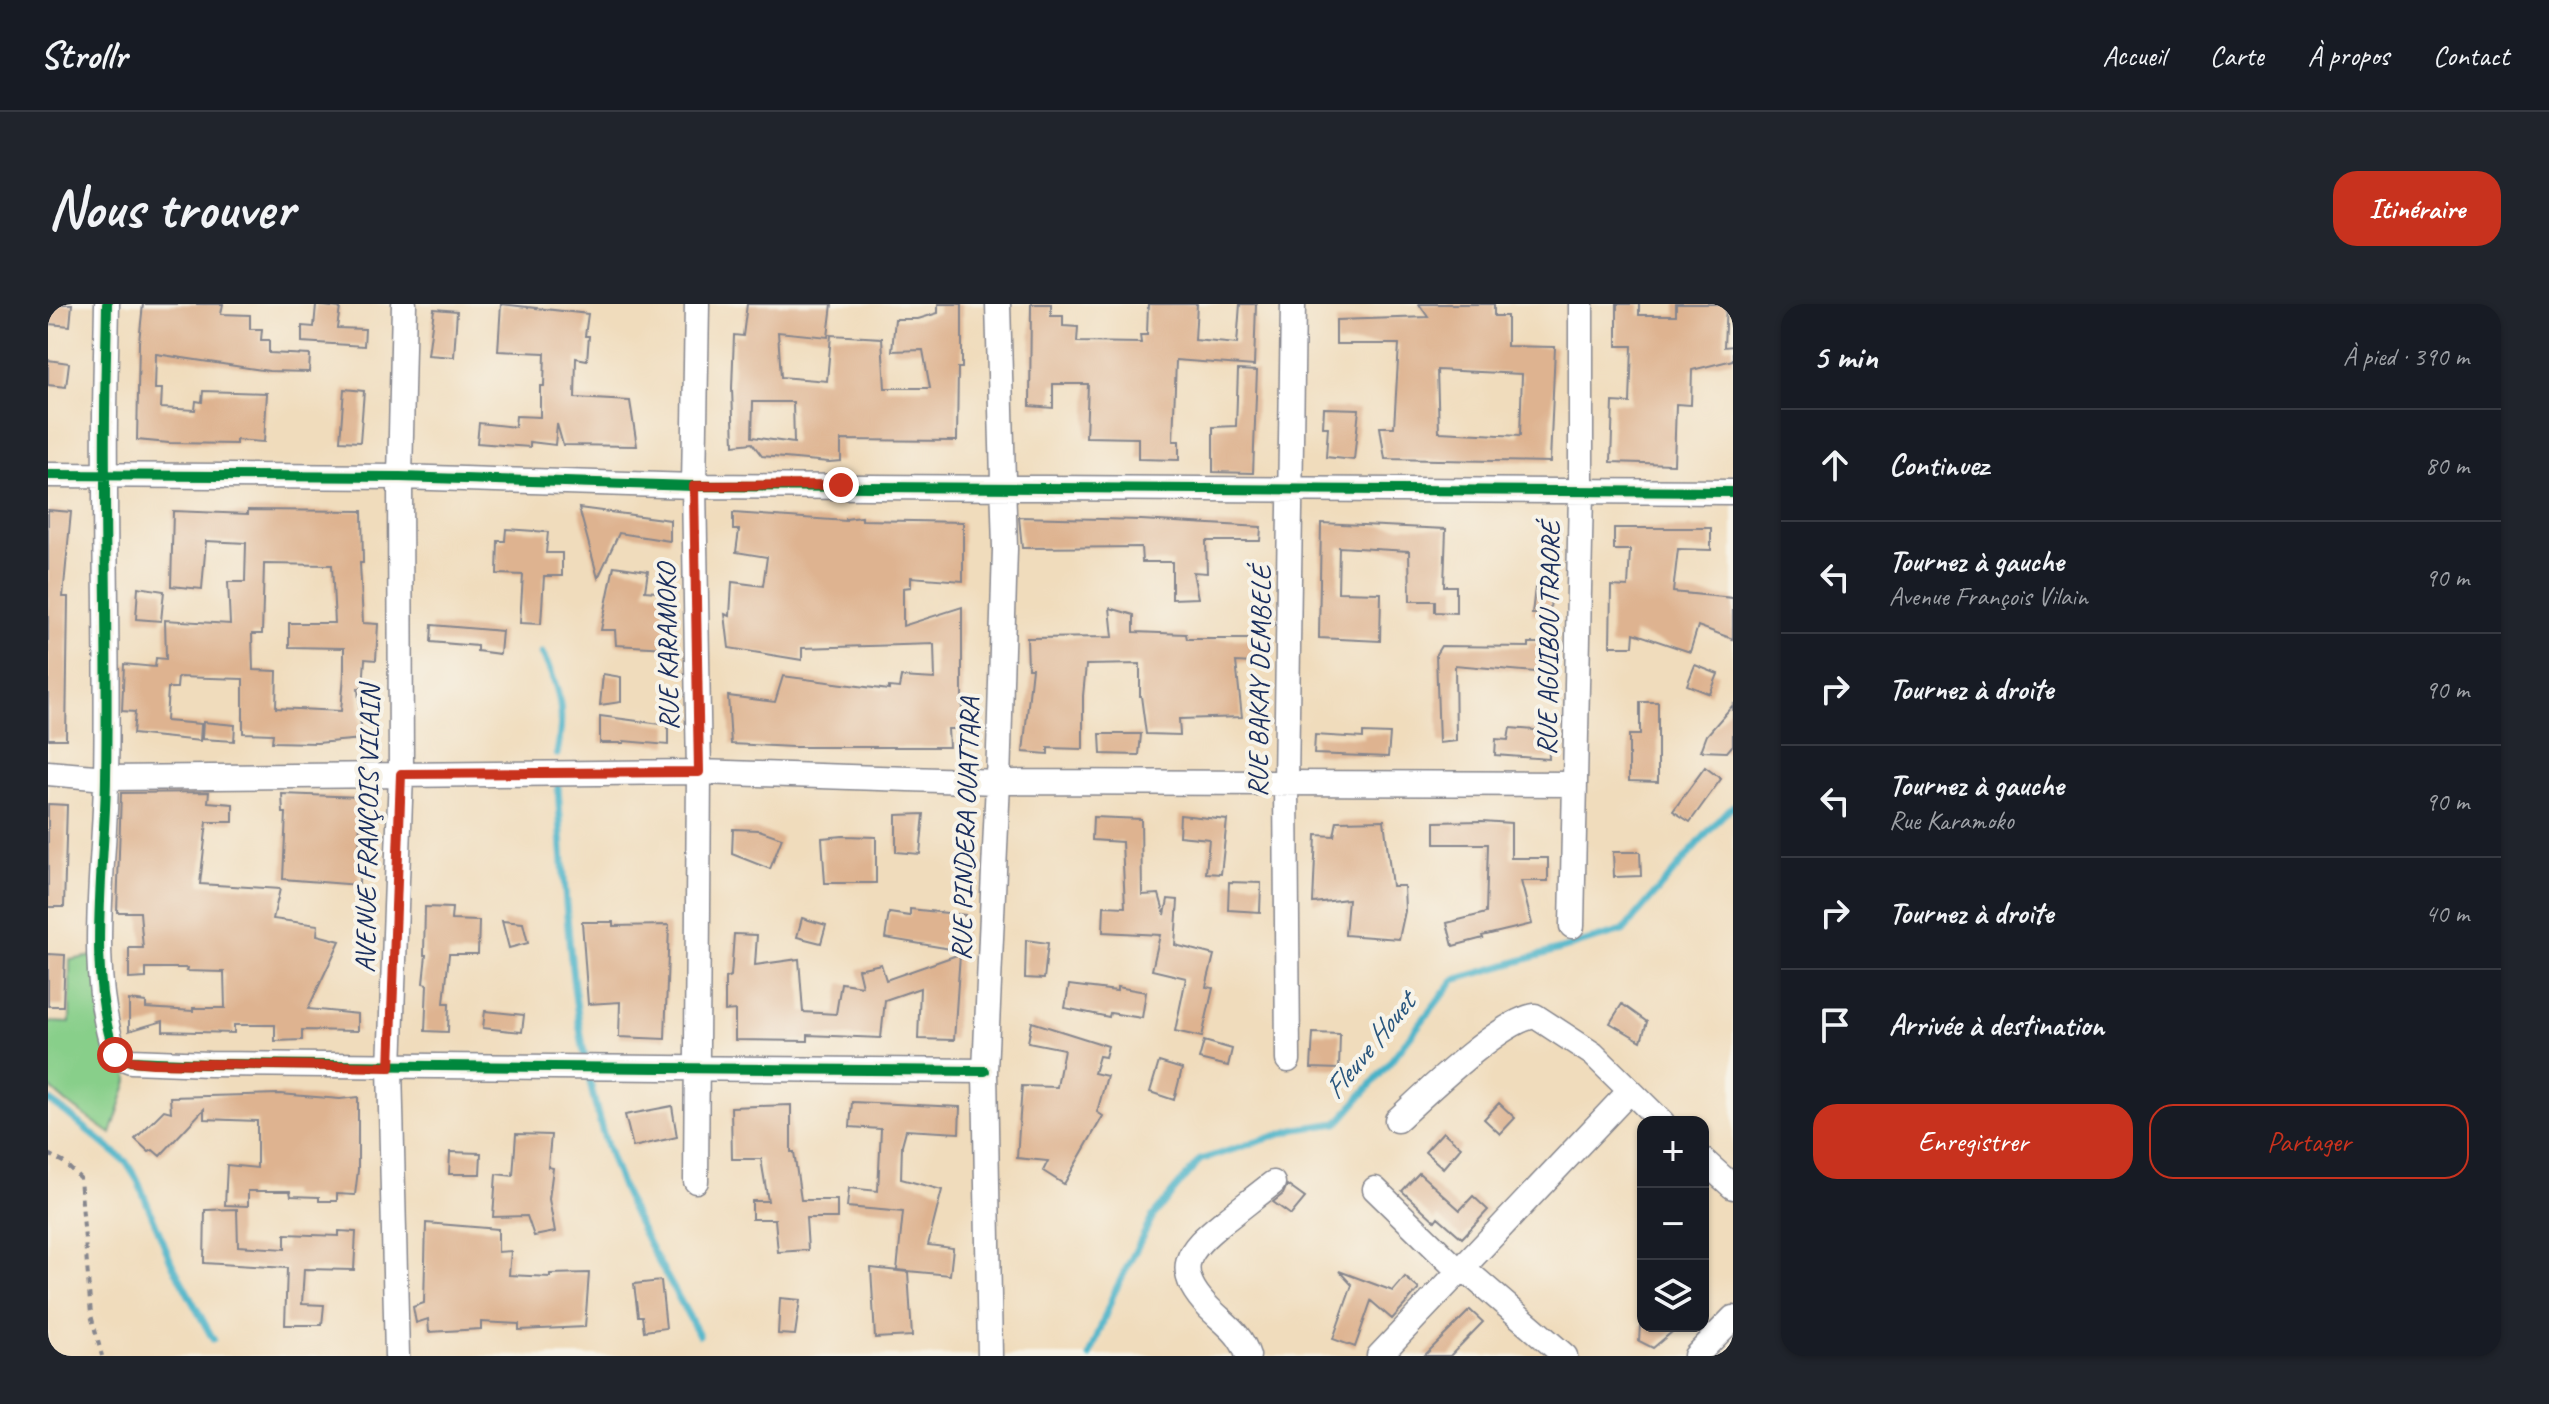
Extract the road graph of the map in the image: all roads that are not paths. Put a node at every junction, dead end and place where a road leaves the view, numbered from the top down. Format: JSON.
{"nodes":[{"id":1,"x":107,"y":304,"type":"edge"},
{"id":2,"x":404,"y":304,"type":"edge"},
{"id":3,"x":697,"y":304,"type":"edge"},
{"id":4,"x":998,"y":304,"type":"edge"},
{"id":5,"x":1293,"y":304,"type":"edge"},
{"id":6,"x":1581,"y":304,"type":"edge"},
{"id":7,"x":48,"y":475,"type":"edge"},
{"id":8,"x":104,"y":476,"type":"junction"},
{"id":9,"x":400,"y":477,"type":"junction"},
{"id":10,"x":694,"y":486,"type":"junction"},
{"id":11,"x":1002,"y":487,"type":"junction"},
{"id":12,"x":1292,"y":489,"type":"junction"},
{"id":13,"x":1581,"y":492,"type":"junction"},
{"id":14,"x":1733,"y":492,"type":"edge"},
{"id":15,"x":699,"y":772,"type":"junction"},
{"id":16,"x":48,"y":773,"type":"edge"},
{"id":17,"x":401,"y":774,"type":"junction"},
{"id":18,"x":106,"y":778,"type":"junction"},
{"id":19,"x":998,"y":782,"type":"junction"},
{"id":20,"x":1286,"y":783,"type":"junction"},
{"id":21,"x":1574,"y":784,"type":"junction"},
{"id":22,"x":1572,"y":926,"type":"dead end"},
{"id":23,"x":1288,"y":1060,"type":"dead end"},
{"id":24,"x":390,"y":1067,"type":"junction"},
{"id":25,"x":696,"y":1069,"type":"junction"},
{"id":26,"x":985,"y":1071,"type":"junction"},
{"id":27,"x":1629,"y":1092,"type":"junction"},
{"id":28,"x":1655,"y":1116,"type":"edge"},
{"id":29,"x":1397,"y":1120,"type":"dead end"},
{"id":30,"x":1709,"y":1165,"type":"edge"},
{"id":31,"x":696,"y":1181,"type":"dead end"},
{"id":32,"x":1273,"y":1183,"type":"dead end"},
{"id":33,"x":1733,"y":1187,"type":"edge"},
{"id":34,"x":1375,"y":1189,"type":"dead end"},
{"id":35,"x":1460,"y":1269,"type":"junction"},
{"id":36,"x":1733,"y":1318,"type":"edge"},
{"id":37,"x":397,"y":1356,"type":"edge"},
{"id":38,"x":990,"y":1356,"type":"edge"},
{"id":39,"x":1248,"y":1356,"type":"edge"},
{"id":40,"x":1379,"y":1356,"type":"edge"},
{"id":41,"x":1565,"y":1356,"type":"edge"},
{"id":42,"x":1696,"y":1356,"type":"edge"}],
"edges":[{"from":1,"to":8,"type":"street"},
{"from":2,"to":9,"type":"street","name":"AVENUE FRANÇOIS VILAIN"},
{"from":3,"to":10,"type":"street","name":"RUE KARAMOKO"},
{"from":4,"to":11,"type":"street","name":"RUE PINDERA OUATTARA"},
{"from":5,"to":12,"type":"street","name":"RUE BAKAY DEMBELÉ"},
{"from":6,"to":13,"type":"street","name":"RUE AGUIBOU TRAORÉ"},
{"from":7,"to":8,"type":"street"},
{"from":8,"to":9,"type":"street"},
{"from":8,"to":18,"type":"street"},
{"from":9,"to":10,"type":"street"},
{"from":9,"to":17,"type":"street","name":"AVENUE FRANÇOIS VILAIN"},
{"from":10,"to":11,"type":"street"},
{"from":10,"to":15,"type":"street","name":"RUE KARAMOKO"},
{"from":11,"to":12,"type":"street"},
{"from":11,"to":19,"type":"street","name":"RUE PINDERA OUATTARA"},
{"from":12,"to":13,"type":"street"},
{"from":12,"to":20,"type":"street","name":"RUE BAKAY DEMBELÉ"},
{"from":13,"to":14,"type":"street"},
{"from":13,"to":21,"type":"street","name":"RUE AGUIBOU TRAORÉ"},
{"from":15,"to":17,"type":"street"},
{"from":15,"to":19,"type":"street"},
{"from":15,"to":25,"type":"street","name":"RUE KARAMOKO"},
{"from":16,"to":18,"type":"street"},
{"from":17,"to":18,"type":"street"},
{"from":17,"to":24,"type":"street","name":"AVENUE FRANÇOIS VILAIN"},
{"from":18,"to":24,"type":"street"},
{"from":19,"to":20,"type":"street"},
{"from":19,"to":26,"type":"street","name":"RUE PINDERA OUATTARA"},
{"from":20,"to":21,"type":"street"},
{"from":20,"to":23,"type":"street","name":"RUE BAKAY DEMBELÉ"},
{"from":21,"to":22,"type":"street","name":"RUE AGUIBOU TRAORÉ"},
{"from":24,"to":25,"type":"street"},
{"from":24,"to":37,"type":"street","name":"AVENUE FRANÇOIS VILAIN"},
{"from":25,"to":26,"type":"street"},
{"from":25,"to":31,"type":"street","name":"RUE KARAMOKO"},
{"from":26,"to":38,"type":"street","name":"RUE PINDERA OUATTARA"},
{"from":27,"to":28,"type":"street"},
{"from":27,"to":29,"type":"street"},
{"from":27,"to":35,"type":"street"},
{"from":30,"to":33,"type":"street"},
{"from":32,"to":39,"type":"street"},
{"from":34,"to":35,"type":"street"},
{"from":35,"to":40,"type":"street"},
{"from":35,"to":41,"type":"street"},
{"from":36,"to":42,"type":"street"}]}
